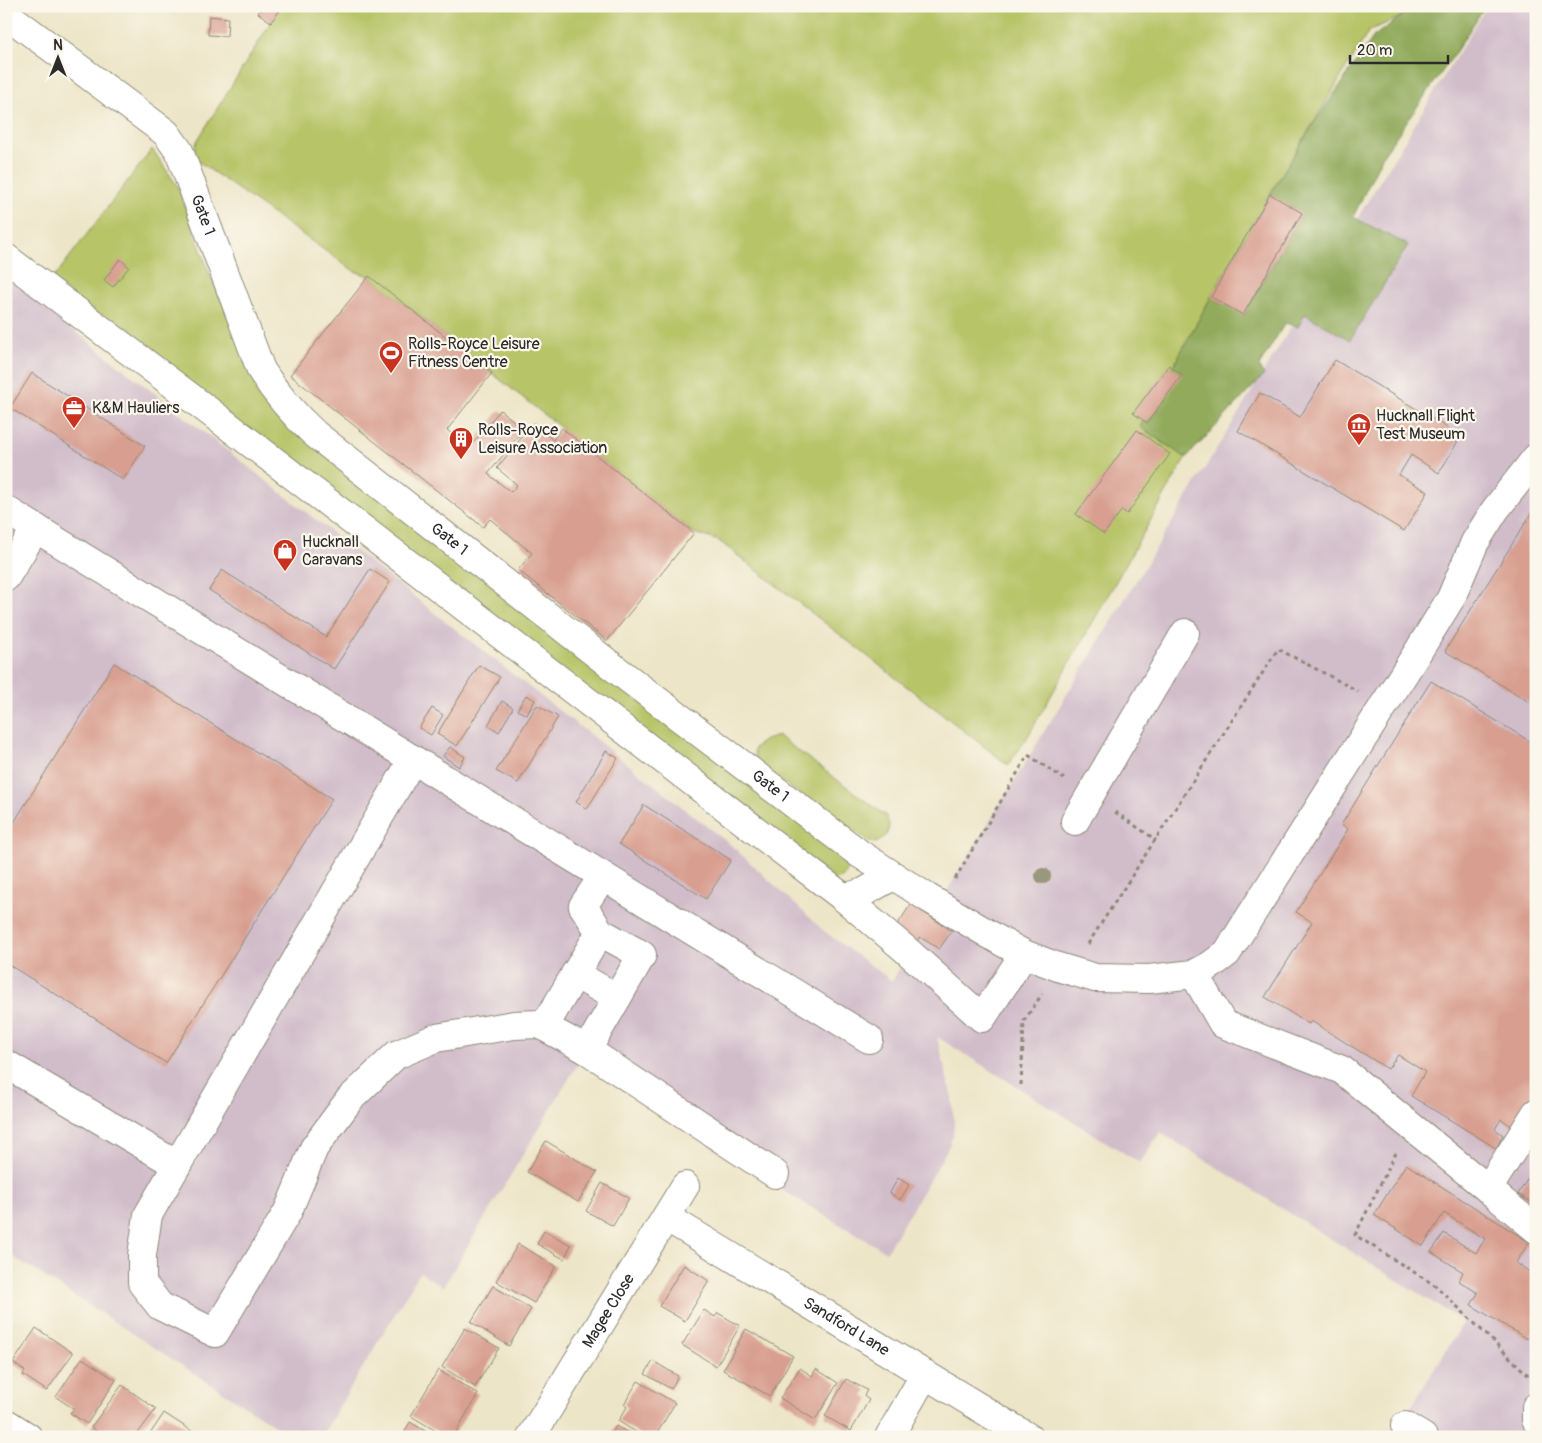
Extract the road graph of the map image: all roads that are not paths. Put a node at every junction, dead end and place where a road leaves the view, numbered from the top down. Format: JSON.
{"nodes":[{"id":1,"x":6,"y":14,"type":"edge"},
{"id":2,"x":6,"y":258,"type":"edge"},
{"id":3,"x":1536,"y":458,"type":"edge"},
{"id":4,"x":6,"y":510,"type":"edge"},
{"id":5,"x":36,"y":528,"type":"junction"},
{"id":6,"x":6,"y":577,"type":"edge"},
{"id":7,"x":1185,"y":633,"type":"dead end"},
{"id":8,"x":413,"y":760,"type":"junction"},
{"id":9,"x":1075,"y":821,"type":"dead end"},
{"id":10,"x":603,"y":876,"type":"junction"},
{"id":11,"x":894,"y":876,"type":"junction"},
{"id":12,"x":844,"y":898,"type":"junction"},
{"id":13,"x":600,"y":932,"type":"junction"},
{"id":14,"x":1024,"y":954,"type":"junction"},
{"id":15,"x":575,"y":974,"type":"junction"},
{"id":16,"x":1194,"y":974,"type":"junction"},
{"id":17,"x":616,"y":998,"type":"junction"},
{"id":18,"x":544,"y":1027,"type":"junction"},
{"id":19,"x":869,"y":1039,"type":"dead end"},
{"id":20,"x":587,"y":1050,"type":"junction"},
{"id":21,"x":6,"y":1064,"type":"edge"},
{"id":22,"x":1536,"y":1113,"type":"edge"},
{"id":23,"x":177,"y":1165,"type":"junction"},
{"id":24,"x":775,"y":1174,"type":"dead end"},
{"id":25,"x":685,"y":1186,"type":"dead end"},
{"id":26,"x":1488,"y":1189,"type":"junction"},
{"id":27,"x":666,"y":1217,"type":"junction"},
{"id":28,"x":1536,"y":1229,"type":"edge"},
{"id":29,"x":925,"y":1374,"type":"junction"},
{"id":30,"x":1536,"y":1407,"type":"edge"},
{"id":31,"x":1536,"y":1420,"type":"edge"},
{"id":32,"x":6,"y":1423,"type":"edge"},
{"id":33,"x":28,"y":1437,"type":"edge"},
{"id":34,"x":531,"y":1437,"type":"edge"},
{"id":35,"x":889,"y":1437,"type":"edge"},
{"id":36,"x":1028,"y":1437,"type":"edge"}],
"edges":[{"from":1,"to":11,"type":"street","name":"Gate 1"},
{"from":2,"to":12,"type":"street"},
{"from":3,"to":16,"type":"street"},
{"from":4,"to":5,"type":"street"},
{"from":5,"to":6,"type":"street"},
{"from":5,"to":8,"type":"street"},
{"from":7,"to":9,"type":"street"},
{"from":8,"to":10,"type":"street"},
{"from":8,"to":23,"type":"street"},
{"from":10,"to":13,"type":"street"},
{"from":10,"to":19,"type":"street"},
{"from":11,"to":12,"type":"street"},
{"from":11,"to":14,"type":"street","name":"Gate 1"},
{"from":12,"to":14,"type":"street"},
{"from":13,"to":15,"type":"street"},
{"from":13,"to":17,"type":"street"},
{"from":14,"to":16,"type":"street","name":"Gate 1"},
{"from":15,"to":17,"type":"street"},
{"from":15,"to":18,"type":"street"},
{"from":16,"to":26,"type":"street"},
{"from":17,"to":20,"type":"street"},
{"from":18,"to":20,"type":"street"},
{"from":18,"to":23,"type":"street"},
{"from":20,"to":24,"type":"street"},
{"from":21,"to":23,"type":"street"},
{"from":22,"to":26,"type":"street"},
{"from":25,"to":27,"type":"street","name":"Magee Close"},
{"from":26,"to":28,"type":"street"},
{"from":27,"to":29,"type":"street","name":"Sandford Lane"},
{"from":27,"to":34,"type":"street","name":"Magee Close"},
{"from":29,"to":35,"type":"street"},
{"from":29,"to":36,"type":"street","name":"Sandford Lane"},
{"from":30,"to":31,"type":"street"},
{"from":32,"to":33,"type":"street"}]}
